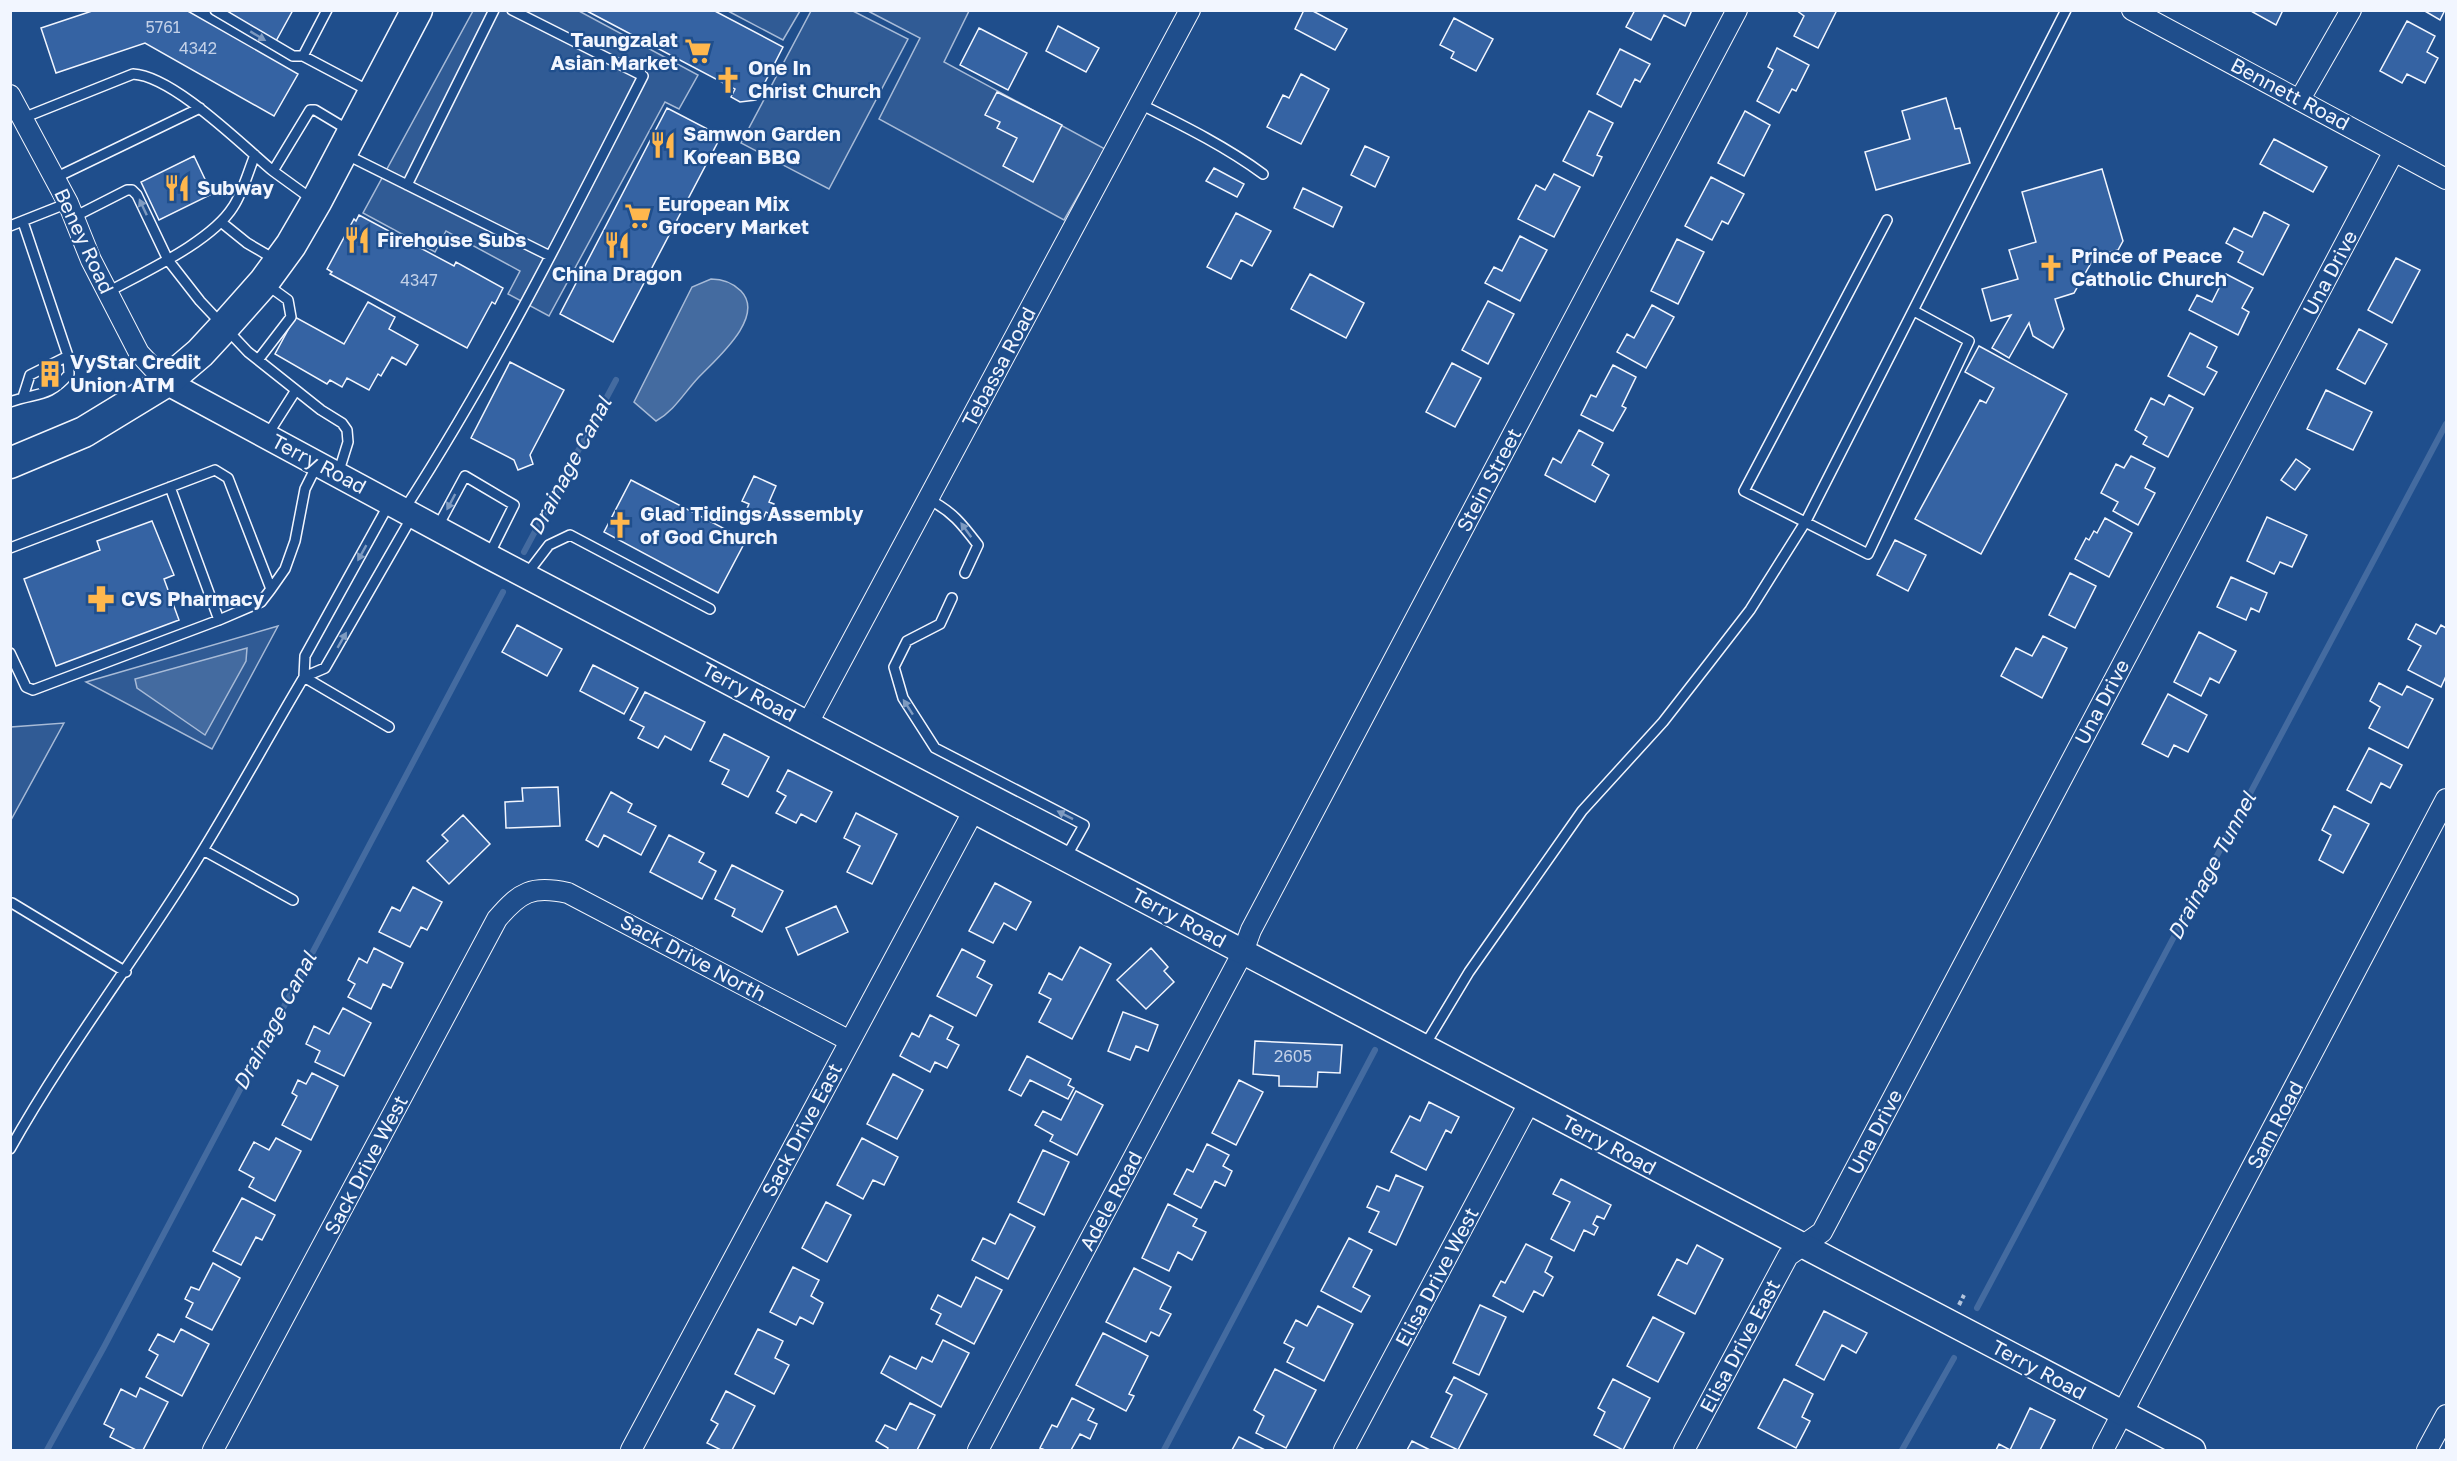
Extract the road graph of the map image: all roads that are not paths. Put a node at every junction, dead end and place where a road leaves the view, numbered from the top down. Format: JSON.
{"nodes":[{"id":1,"x":215,"y":10,"type":"edge"},
{"id":2,"x":327,"y":10,"type":"edge"},
{"id":3,"x":494,"y":10,"type":"edge"},
{"id":4,"x":512,"y":10,"type":"edge"},
{"id":5,"x":1190,"y":10,"type":"edge"},
{"id":6,"x":1737,"y":10,"type":"edge"},
{"id":7,"x":2066,"y":10,"type":"edge"},
{"id":8,"x":2132,"y":10,"type":"edge"},
{"id":9,"x":2350,"y":10,"type":"edge"},
{"id":10,"x":411,"y":16,"type":"edge"},
{"id":11,"x":303,"y":56,"type":"junction"},
{"id":12,"x":373,"y":93,"type":"junction"},
{"id":13,"x":10,"y":95,"type":"edge"},
{"id":14,"x":2300,"y":99,"type":"junction"},
{"id":15,"x":1140,"y":104,"type":"junction"},
{"id":16,"x":200,"y":108,"type":"junction"},
{"id":17,"x":23,"y":118,"type":"junction"},
{"id":18,"x":347,"y":142,"type":"junction"},
{"id":19,"x":2394,"y":151,"type":"junction"},
{"id":20,"x":255,"y":155,"type":"junction"},
{"id":21,"x":273,"y":171,"type":"junction"},
{"id":22,"x":1263,"y":174,"type":"dead end"},
{"id":23,"x":55,"y":178,"type":"junction"},
{"id":24,"x":2446,"y":179,"type":"edge"},
{"id":25,"x":407,"y":185,"type":"junction"},
{"id":26,"x":316,"y":202,"type":"junction"},
{"id":27,"x":71,"y":210,"type":"junction"},
{"id":28,"x":1887,"y":219,"type":"dead end"},
{"id":29,"x":23,"y":222,"type":"junction"},
{"id":30,"x":220,"y":222,"type":"junction"},
{"id":31,"x":10,"y":226,"type":"edge"},
{"id":32,"x":550,"y":256,"type":"junction"},
{"id":33,"x":168,"y":260,"type":"junction"},
{"id":34,"x":271,"y":272,"type":"junction"},
{"id":35,"x":108,"y":292,"type":"junction"},
{"id":36,"x":1914,"y":311,"type":"junction"},
{"id":37,"x":225,"y":326,"type":"junction"},
{"id":38,"x":68,"y":356,"type":"junction"},
{"id":39,"x":258,"y":360,"type":"junction"},
{"id":40,"x":166,"y":382,"type":"junction"},
{"id":41,"x":296,"y":390,"type":"junction"},
{"id":42,"x":23,"y":397,"type":"junction"},
{"id":43,"x":10,"y":402,"type":"edge"},
{"id":44,"x":266,"y":436,"type":"junction"},
{"id":45,"x":10,"y":463,"type":"edge"},
{"id":46,"x":328,"y":468,"type":"junction"},
{"id":47,"x":170,"y":487,"type":"junction"},
{"id":48,"x":928,"y":499,"type":"junction"},
{"id":49,"x":403,"y":509,"type":"junction"},
{"id":50,"x":1806,"y":521,"type":"junction"},
{"id":51,"x":437,"y":528,"type":"junction"},
{"id":52,"x":10,"y":548,"type":"edge"},
{"id":53,"x":488,"y":556,"type":"junction"},
{"id":54,"x":965,"y":573,"type":"dead end"},
{"id":55,"x":526,"y":575,"type":"junction"},
{"id":56,"x":271,"y":589,"type":"junction"},
{"id":57,"x":952,"y":598,"type":"dead end"},
{"id":58,"x":710,"y":609,"type":"dead end"},
{"id":59,"x":219,"y":620,"type":"junction"},
{"id":60,"x":10,"y":653,"type":"edge"},
{"id":61,"x":304,"y":678,"type":"junction"},
{"id":62,"x":808,"y":723,"type":"junction"},
{"id":63,"x":389,"y":727,"type":"dead end"},
{"id":64,"x":2446,"y":798,"type":"edge"},
{"id":65,"x":974,"y":810,"type":"junction"},
{"id":66,"x":203,"y":850,"type":"junction"},
{"id":67,"x":1066,"y":857,"type":"junction"},
{"id":68,"x":531,"y":891,"type":"joint"},
{"id":69,"x":293,"y":900,"type":"dead end"},
{"id":70,"x":12,"y":903,"type":"edge"},
{"id":71,"x":1243,"y":952,"type":"junction"},
{"id":72,"x":126,"y":972,"type":"junction"},
{"id":73,"x":850,"y":1041,"type":"junction"},
{"id":74,"x":1424,"y":1047,"type":"junction"},
{"id":75,"x":1529,"y":1103,"type":"junction"},
{"id":76,"x":10,"y":1149,"type":"edge"},
{"id":77,"x":1802,"y":1245,"type":"junction"},
{"id":78,"x":2123,"y":1414,"type":"junction"},
{"id":79,"x":2446,"y":1415,"type":"edge"},
{"id":80,"x":213,"y":1450,"type":"edge"},
{"id":81,"x":631,"y":1450,"type":"edge"},
{"id":82,"x":978,"y":1450,"type":"edge"},
{"id":83,"x":1344,"y":1450,"type":"edge"},
{"id":84,"x":1684,"y":1450,"type":"edge"},
{"id":85,"x":2103,"y":1450,"type":"edge"},
{"id":86,"x":2193,"y":1450,"type":"edge"},
{"id":87,"x":2427,"y":1450,"type":"edge"}],
"edges":[{"from":1,"to":11,"type":"lane","one_way":true},
{"from":2,"to":11,"type":"lane"},
{"from":3,"to":25,"type":"lane"},
{"from":4,"to":32,"type":"lane"},
{"from":5,"to":15,"type":"street","name":"Tebassa Road"},
{"from":6,"to":71,"type":"street","name":"Stein Street"},
{"from":7,"to":36,"type":"lane"},
{"from":8,"to":14,"type":"street","name":"Bennett Road"},
{"from":9,"to":14,"type":"street"},
{"from":10,"to":12,"type":"main road"},
{"from":11,"to":12,"type":"lane"},
{"from":12,"to":18,"type":"main road"},
{"from":13,"to":17,"type":"street","name":"Beney Road"},
{"from":14,"to":19,"type":"street","name":"Bennett Road"},
{"from":15,"to":22,"type":"lane"},
{"from":15,"to":48,"type":"street","name":"Tebassa Road"},
{"from":16,"to":17,"type":"lane"},
{"from":16,"to":20,"type":"lane"},
{"from":16,"to":23,"type":"lane"},
{"from":17,"to":23,"type":"street","name":"Beney Road"},
{"from":18,"to":21,"type":"lane"},
{"from":18,"to":25,"type":"lane"},
{"from":18,"to":26,"type":"main road"},
{"from":19,"to":24,"type":"street","name":"Bennett Road"},
{"from":19,"to":77,"type":"street","name":"Una Drive"},
{"from":20,"to":21,"type":"lane"},
{"from":20,"to":30,"type":"lane"},
{"from":21,"to":26,"type":"lane"},
{"from":23,"to":27,"type":"street","name":"Beney Road"},
{"from":25,"to":32,"type":"lane"},
{"from":26,"to":34,"type":"main road"},
{"from":27,"to":29,"type":"lane"},
{"from":33,"to":27,"type":"lane","one_way":true},
{"from":27,"to":35,"type":"street","name":"Beney Road"},
{"from":28,"to":50,"type":"lane"},
{"from":29,"to":31,"type":"lane"},
{"from":29,"to":38,"type":"lane"},
{"from":30,"to":33,"type":"lane"},
{"from":30,"to":34,"type":"lane"},
{"from":32,"to":49,"type":"lane"},
{"from":33,"to":35,"type":"lane"},
{"from":33,"to":37,"type":"lane"},
{"from":34,"to":37,"type":"main road"},
{"from":34,"to":39,"type":"lane"},
{"from":35,"to":40,"type":"street","name":"Beney Road"},
{"from":36,"to":50,"type":"lane"},
{"from":36,"to":50,"type":"lane"},
{"from":37,"to":39,"type":"lane"},
{"from":37,"to":40,"type":"main road"},
{"from":38,"to":42,"type":"lane"},
{"from":38,"to":42,"type":"lane"},
{"from":39,"to":41,"type":"lane"},
{"from":40,"to":44,"type":"street","name":"Terry Road"},
{"from":40,"to":45,"type":"main road"},
{"from":41,"to":44,"type":"lane"},
{"from":41,"to":46,"type":"lane"},
{"from":42,"to":43,"type":"lane"},
{"from":44,"to":46,"type":"street","name":"Terry Road"},
{"from":46,"to":49,"type":"street","name":"Terry Road"},
{"from":46,"to":56,"type":"lane"},
{"from":47,"to":52,"type":"lane"},
{"from":47,"to":56,"type":"lane"},
{"from":47,"to":59,"type":"lane"},
{"from":54,"to":48,"type":"lane","one_way":true},
{"from":48,"to":62,"type":"street","name":"Tebassa Road"},
{"from":49,"to":51,"type":"street","name":"Terry Road"},
{"from":49,"to":61,"type":"lane","one_way":true},
{"from":61,"to":49,"type":"lane","one_way":true},
{"from":50,"to":74,"type":"lane"},
{"from":51,"to":53,"type":"street","name":"Terry Road"},
{"from":53,"to":51,"type":"lane","one_way":true},
{"from":53,"to":55,"type":"street","name":"Terry Road"},
{"from":55,"to":58,"type":"lane"},
{"from":55,"to":62,"type":"street","name":"Terry Road"},
{"from":56,"to":59,"type":"lane"},
{"from":67,"to":57,"type":"lane","one_way":true},
{"from":59,"to":60,"type":"lane"},
{"from":61,"to":63,"type":"lane"},
{"from":61,"to":66,"type":"lane"},
{"from":62,"to":65,"type":"street","name":"Terry Road"},
{"from":64,"to":78,"type":"street","name":"Sam Road"},
{"from":65,"to":67,"type":"street","name":"Terry Road"},
{"from":65,"to":73,"type":"street","name":"Sack Drive East"},
{"from":66,"to":69,"type":"lane"},
{"from":66,"to":72,"type":"lane"},
{"from":67,"to":71,"type":"street","name":"Terry Road"},
{"from":68,"to":73,"type":"street","name":"Sack Drive North"},
{"from":68,"to":80,"type":"street","name":"Sack Drive West"},
{"from":70,"to":72,"type":"lane"},
{"from":71,"to":74,"type":"street","name":"Terry Road"},
{"from":71,"to":82,"type":"street","name":"Adele Road"},
{"from":72,"to":76,"type":"lane"},
{"from":73,"to":81,"type":"street","name":"Sack Drive East"},
{"from":74,"to":75,"type":"street","name":"Terry Road"},
{"from":75,"to":77,"type":"street","name":"Terry Road"},
{"from":75,"to":83,"type":"street","name":"Elisa Drive West"},
{"from":77,"to":78,"type":"street","name":"Terry Road"},
{"from":77,"to":84,"type":"street","name":"Elisa Drive East"},
{"from":78,"to":85,"type":"street","name":"Sam Road"},
{"from":78,"to":86,"type":"street","name":"Terry Road"},
{"from":79,"to":87,"type":"street"}]}
